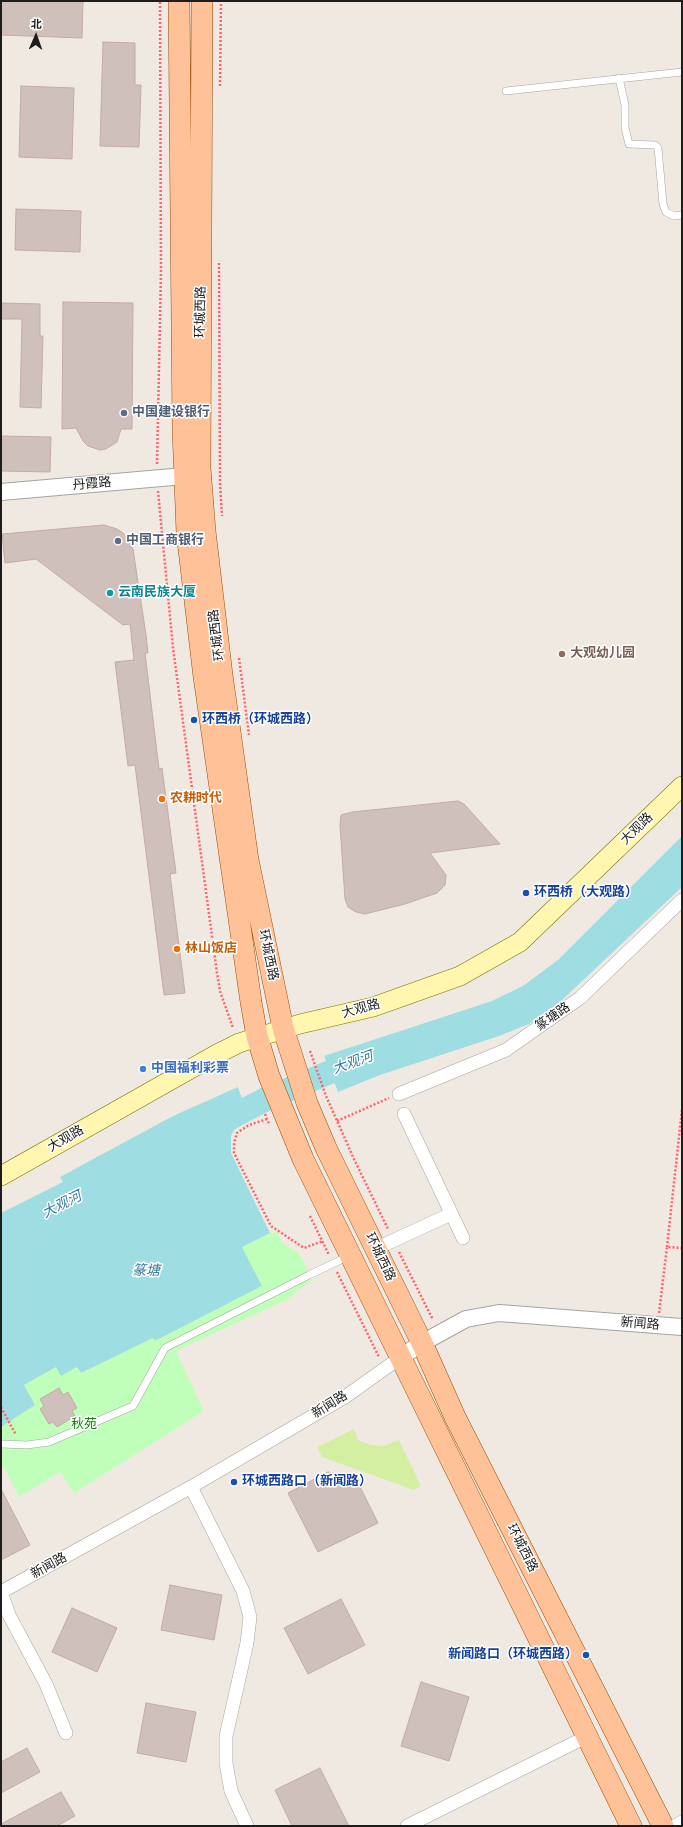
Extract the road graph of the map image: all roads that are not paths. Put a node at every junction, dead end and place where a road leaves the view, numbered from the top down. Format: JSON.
{"nodes":[{"id":1,"x":179,"y":1,"type":"edge"},
{"id":2,"x":202,"y":1,"type":"edge"},
{"id":3,"x":682,"y":72,"type":"edge"},
{"id":4,"x":619,"y":78,"type":"junction"},
{"id":5,"x":506,"y":91,"type":"dead end"},
{"id":6,"x":682,"y":215,"type":"edge"},
{"id":7,"x":184,"y":476,"type":"junction"},
{"id":8,"x":1,"y":492,"type":"edge"},
{"id":9,"x":682,"y":786,"type":"edge"},
{"id":10,"x":682,"y":900,"type":"edge"},
{"id":11,"x":291,"y":1026,"type":"junction"},
{"id":12,"x":258,"y":1036,"type":"junction"},
{"id":13,"x":399,"y":1094,"type":"road end"},
{"id":14,"x":404,"y":1114,"type":"dead end"},
{"id":15,"x":1,"y":1176,"type":"edge"},
{"id":16,"x":451,"y":1214,"type":"junction"},
{"id":17,"x":463,"y":1238,"type":"dead end"},
{"id":18,"x":385,"y":1245,"type":"junction"},
{"id":19,"x":351,"y":1256,"type":"junction"},
{"id":20,"x":682,"y":1327,"type":"edge"},
{"id":21,"x":431,"y":1338,"type":"junction"},
{"id":22,"x":401,"y":1356,"type":"junction"},
{"id":23,"x":1,"y":1444,"type":"edge"},
{"id":24,"x":191,"y":1488,"type":"junction"},
{"id":25,"x":1,"y":1592,"type":"edge"},
{"id":26,"x":66,"y":1733,"type":"dead end"},
{"id":27,"x":586,"y":1737,"type":"junction"},
{"id":28,"x":682,"y":1822,"type":"edge"},
{"id":29,"x":247,"y":1826,"type":"edge"},
{"id":30,"x":407,"y":1826,"type":"edge"},
{"id":31,"x":631,"y":1826,"type":"edge"},
{"id":32,"x":663,"y":1826,"type":"edge"},
{"id":33,"x":675,"y":1826,"type":"edge"}],
"edges":[{"from":1,"to":7,"type":"main road","name":"环城西路"},
{"from":2,"to":11,"type":"main road","name":"环城西路"},
{"from":3,"to":4,"type":"lane"},
{"from":4,"to":5,"type":"lane"},
{"from":4,"to":6,"type":"lane"},
{"from":7,"to":8,"type":"street","name":"丹霞路"},
{"from":7,"to":12,"type":"main road","name":"环城西路"},
{"from":9,"to":11,"type":"main road","name":"大观路"},
{"from":10,"to":13,"type":"street","name":"篆塘路"},
{"from":11,"to":12,"type":"main road","name":"大观路"},
{"from":11,"to":18,"type":"main road","name":"环城西路"},
{"from":12,"to":15,"type":"main road","name":"大观路"},
{"from":12,"to":19,"type":"main road","name":"环城西路"},
{"from":14,"to":16,"type":"street"},
{"from":16,"to":17,"type":"street"},
{"from":16,"to":18,"type":"street"},
{"from":18,"to":21,"type":"main road","name":"环城西路"},
{"from":19,"to":22,"type":"main road","name":"环城西路"},
{"from":19,"to":23,"type":"lane"},
{"from":20,"to":21,"type":"street","name":"新闻路"},
{"from":21,"to":22,"type":"street","name":"新闻路"},
{"from":21,"to":32,"type":"main road","name":"环城西路"},
{"from":22,"to":24,"type":"street","name":"新闻路"},
{"from":22,"to":27,"type":"main road","name":"环城西路"},
{"from":24,"to":25,"type":"street","name":"新闻路"},
{"from":24,"to":29,"type":"street"},
{"from":25,"to":26,"type":"street"},
{"from":27,"to":30,"type":"street"},
{"from":27,"to":31,"type":"main road","name":"环城西路"},
{"from":28,"to":33,"type":"street"}]}
